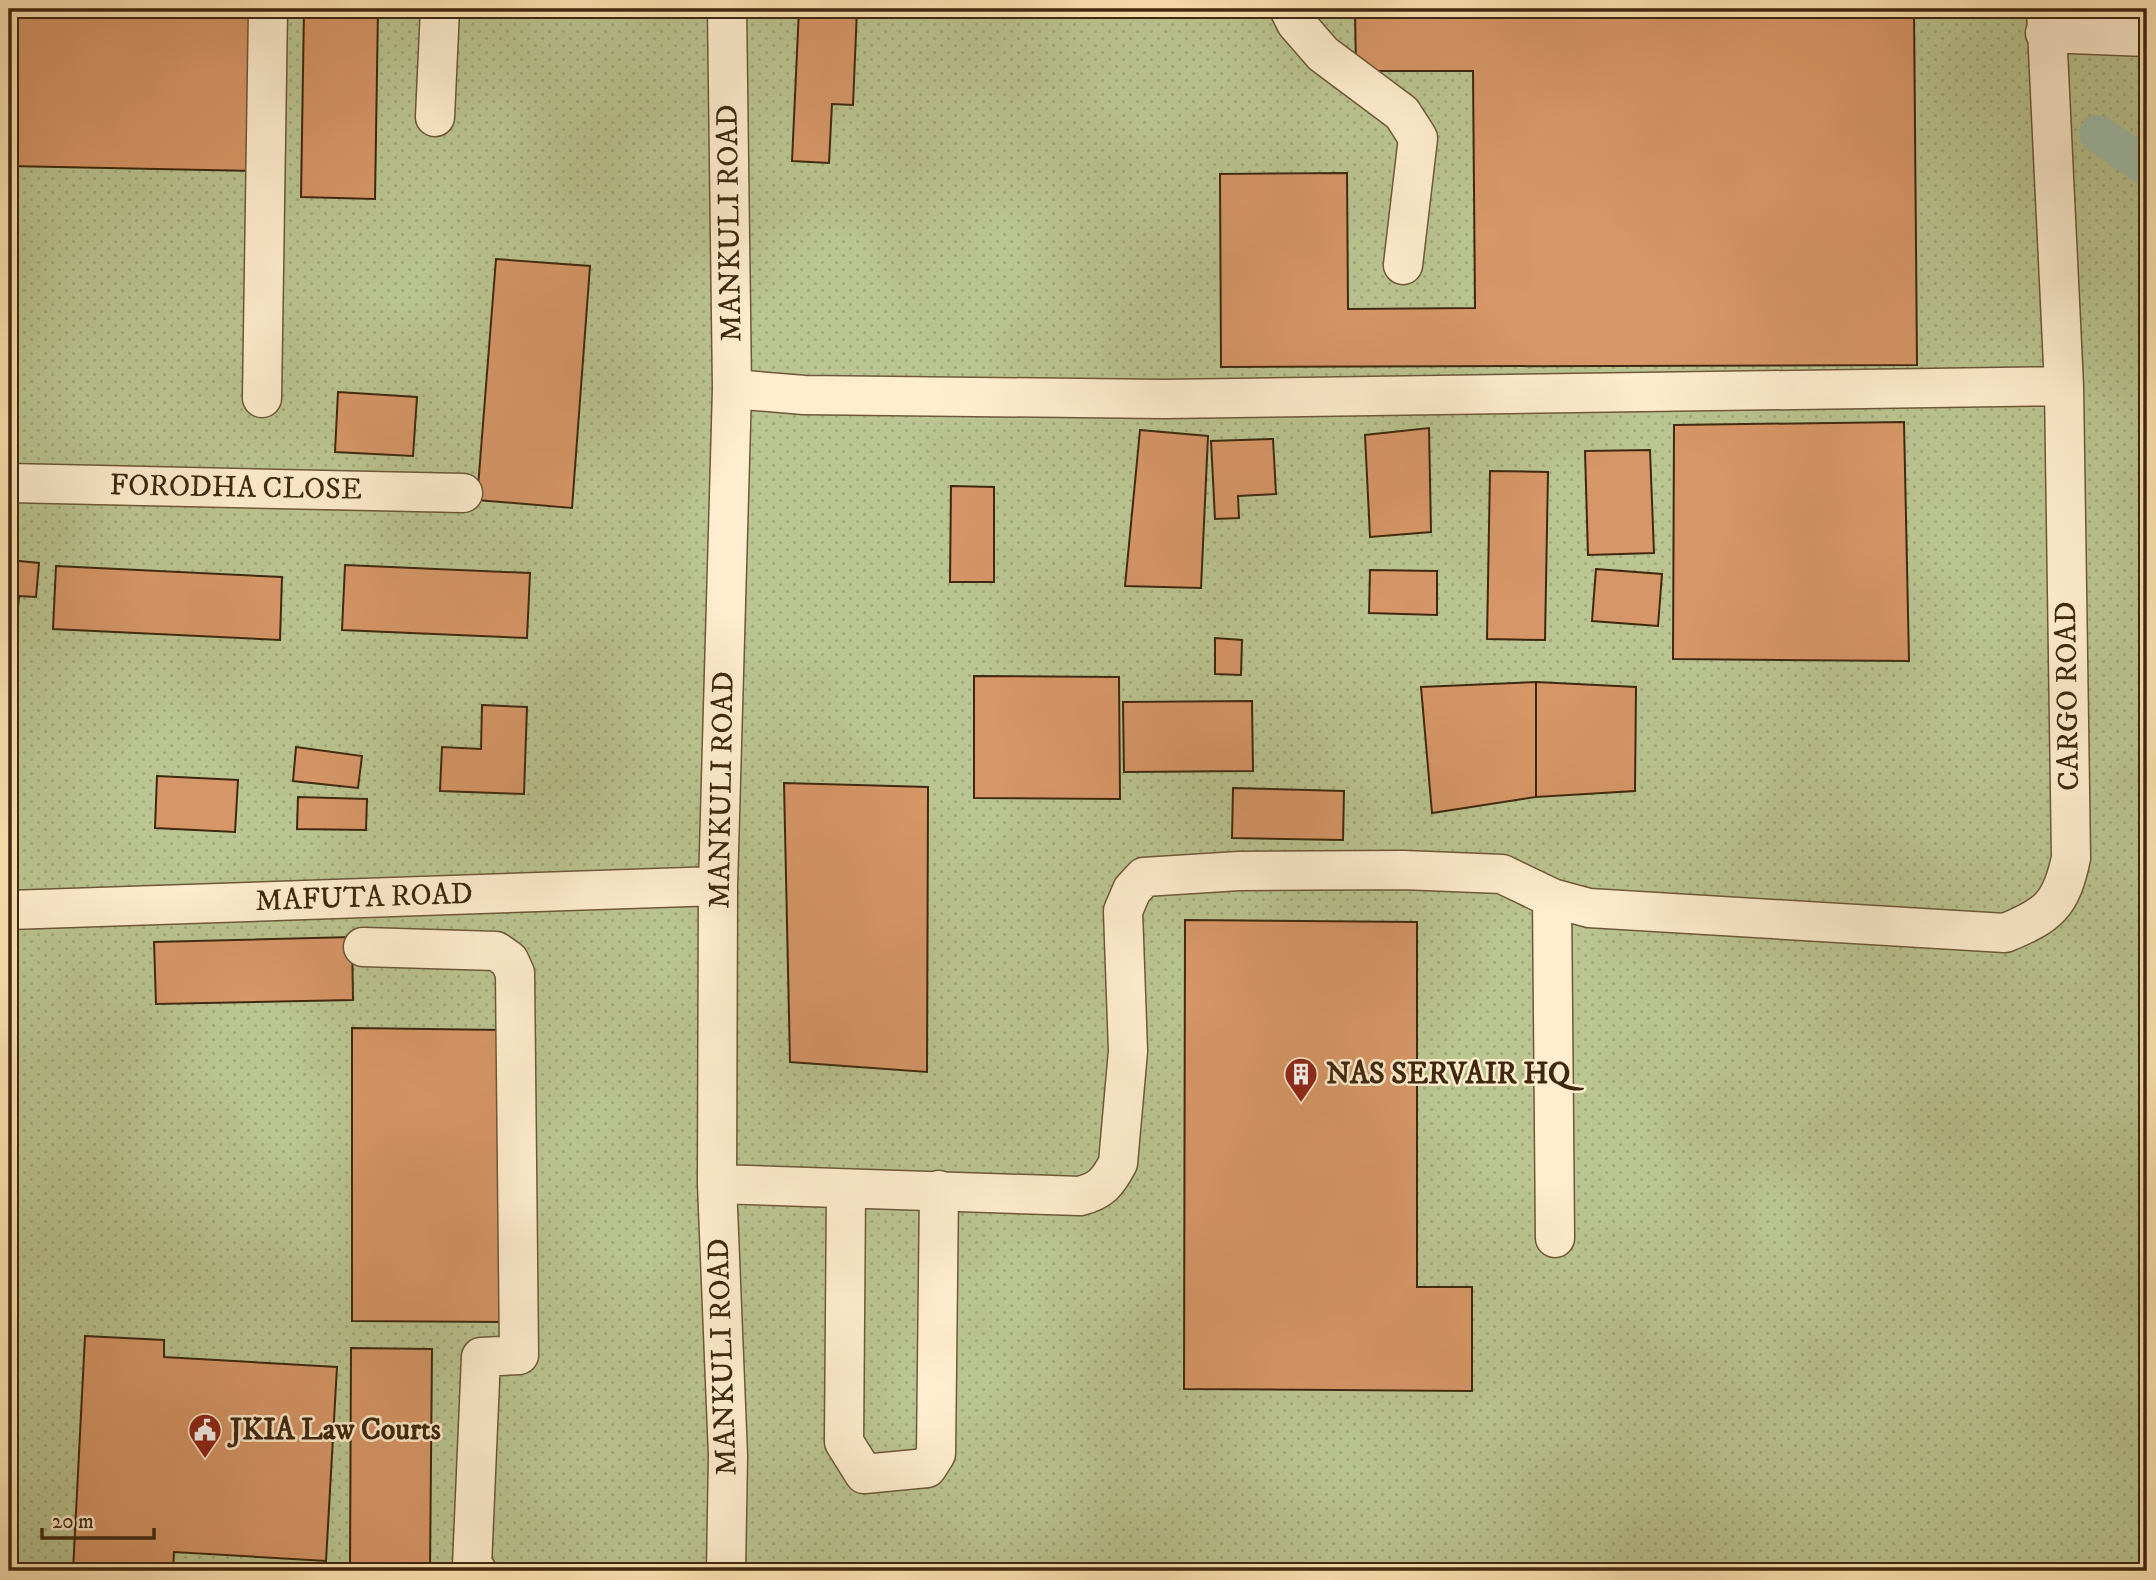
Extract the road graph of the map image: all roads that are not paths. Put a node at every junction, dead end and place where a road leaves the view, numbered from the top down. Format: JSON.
{"nodes":[{"id":1,"x":268,"y":9,"type":"edge"},
{"id":2,"x":440,"y":9,"type":"edge"},
{"id":3,"x":727,"y":9,"type":"edge"},
{"id":4,"x":1289,"y":9,"type":"edge"},
{"id":5,"x":2046,"y":21,"type":"edge"},
{"id":6,"x":2147,"y":37,"type":"edge"},
{"id":7,"x":435,"y":117,"type":"dead end"},
{"id":8,"x":1404,"y":265,"type":"dead end"},
{"id":9,"x":2064,"y":386,"type":"junction"},
{"id":10,"x":732,"y":390,"type":"junction"},
{"id":11,"x":262,"y":398,"type":"dead end"},
{"id":12,"x":9,"y":483,"type":"edge"},
{"id":13,"x":464,"y":493,"type":"dead end"},
{"id":14,"x":718,"y":886,"type":"junction"},
{"id":15,"x":466,"y":894,"type":"junction"},
{"id":16,"x":1552,"y":898,"type":"junction"},
{"id":17,"x":9,"y":910,"type":"edge"},
{"id":18,"x":362,"y":947,"type":"dead end"},
{"id":19,"x":468,"y":948,"type":"junction"},
{"id":20,"x":718,"y":1184,"type":"junction"},
{"id":21,"x":939,"y":1190,"type":"junction"},
{"id":22,"x":846,"y":1191,"type":"junction"},
{"id":23,"x":1556,"y":1238,"type":"dead end"},
{"id":24,"x":477,"y":1571,"type":"edge"},
{"id":25,"x":726,"y":1571,"type":"edge"}],
"edges":[{"from":1,"to":11,"type":"street"},
{"from":2,"to":7,"type":"street"},
{"from":3,"to":10,"type":"street","name":"MANKULI ROAD"},
{"from":4,"to":8,"type":"street"},
{"from":5,"to":6,"type":"street"},
{"from":5,"to":9,"type":"street","name":"CARGO ROAD"},
{"from":9,"to":10,"type":"street"},
{"from":9,"to":16,"type":"street","name":"CARGO ROAD"},
{"from":10,"to":14,"type":"street","name":"MANKULI ROAD"},
{"from":12,"to":13,"type":"street","name":"FORODHA CLOSE"},
{"from":14,"to":15,"type":"street","name":"MAFUTA ROAD"},
{"from":14,"to":20,"type":"street","name":"MANKULI ROAD"},
{"from":15,"to":17,"type":"street","name":"MAFUTA ROAD"},
{"from":15,"to":19,"type":"street"},
{"from":16,"to":21,"type":"street","name":"CARGO ROAD"},
{"from":16,"to":23,"type":"street"},
{"from":18,"to":19,"type":"street"},
{"from":19,"to":24,"type":"street"},
{"from":20,"to":22,"type":"street"},
{"from":20,"to":25,"type":"street","name":"MANKULI ROAD"},
{"from":21,"to":22,"type":"street"},
{"from":21,"to":22,"type":"street"}]}
